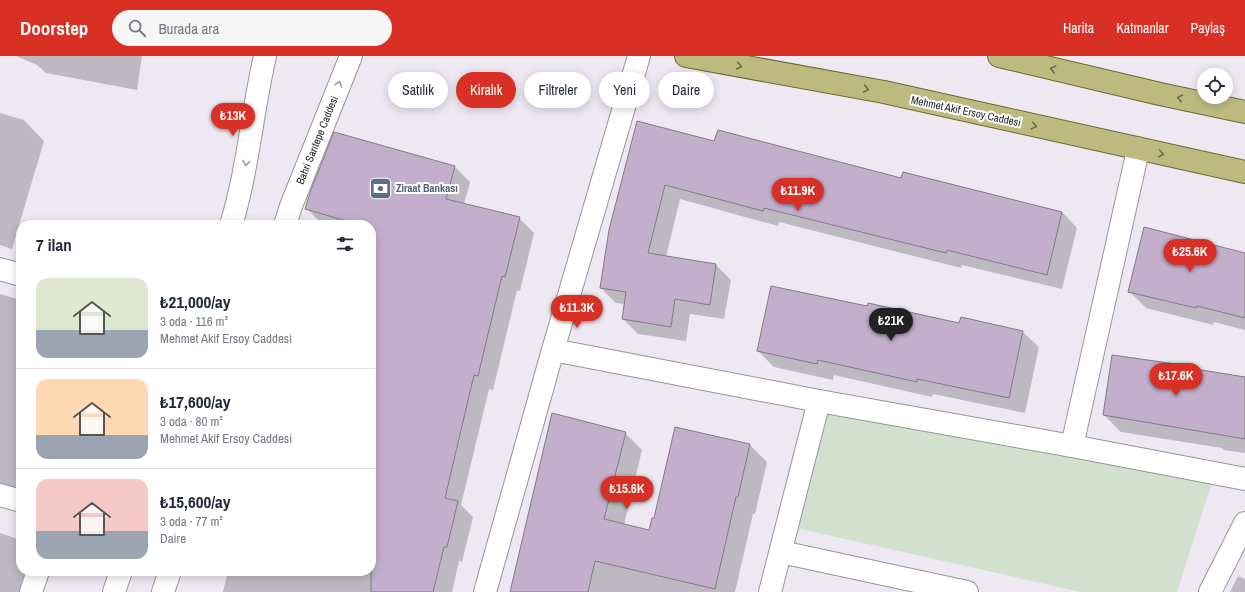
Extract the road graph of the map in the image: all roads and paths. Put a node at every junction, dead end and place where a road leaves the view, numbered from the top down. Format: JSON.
{"nodes":[{"id":1,"x":265,"y":56,"type":"edge"},
{"id":2,"x":351,"y":56,"type":"edge"},
{"id":3,"x":640,"y":56,"type":"edge"},
{"id":4,"x":686,"y":56,"type":"edge"},
{"id":5,"x":999,"y":56,"type":"edge"},
{"id":6,"x":1245,"y":112,"type":"edge"},
{"id":7,"x":1137,"y":148,"type":"junction"},
{"id":8,"x":1245,"y":172,"type":"edge"},
{"id":9,"x":232,"y":220,"type":"edge"},
{"id":10,"x":287,"y":220,"type":"edge"},
{"id":11,"x":0,"y":269,"type":"edge"},
{"id":12,"x":16,"y":274,"type":"edge"},
{"id":13,"x":553,"y":350,"type":"junction"},
{"id":14,"x":819,"y":401,"type":"junction"},
{"id":15,"x":1072,"y":446,"type":"junction"},
{"id":16,"x":1245,"y":479,"type":"edge"},
{"id":17,"x":0,"y":495,"type":"edge"},
{"id":18,"x":16,"y":500,"type":"edge"},
{"id":19,"x":1245,"y":523,"type":"edge"},
{"id":20,"x":781,"y":552,"type":"junction"},
{"id":21,"x":36,"y":576,"type":"edge"},
{"id":22,"x":119,"y":576,"type":"edge"},
{"id":23,"x":168,"y":576,"type":"edge"},
{"id":24,"x":31,"y":592,"type":"edge"},
{"id":25,"x":114,"y":592,"type":"edge"},
{"id":26,"x":163,"y":592,"type":"edge"},
{"id":27,"x":485,"y":592,"type":"edge"},
{"id":28,"x":770,"y":592,"type":"edge"},
{"id":29,"x":967,"y":592,"type":"edge"},
{"id":30,"x":1210,"y":592,"type":"edge"}],
"edges":[{"from":1,"to":9,"type":"street","one_way":true},
{"from":10,"to":2,"type":"street","name":"Bahri Sarıtepe Caddesi","one_way":true},
{"from":3,"to":13,"type":"street"},
{"from":4,"to":7,"type":"main road","name":"Mehmet Akif Ersoy Caddesi","one_way":true},
{"from":6,"to":5,"type":"main road","one_way":true},
{"from":7,"to":8,"type":"main road","name":"Mehmet Akif Ersoy Caddesi","one_way":true},
{"from":7,"to":15,"type":"street"},
{"from":11,"to":12,"type":"street"},
{"from":13,"to":14,"type":"street"},
{"from":13,"to":27,"type":"street"},
{"from":14,"to":15,"type":"street"},
{"from":14,"to":20,"type":"street"},
{"from":15,"to":16,"type":"street"},
{"from":17,"to":18,"type":"street"},
{"from":19,"to":30,"type":"street"},
{"from":20,"to":28,"type":"street"},
{"from":20,"to":29,"type":"street"},
{"from":21,"to":24,"type":"street"},
{"from":22,"to":25,"type":"street"},
{"from":23,"to":26,"type":"street"}]}
